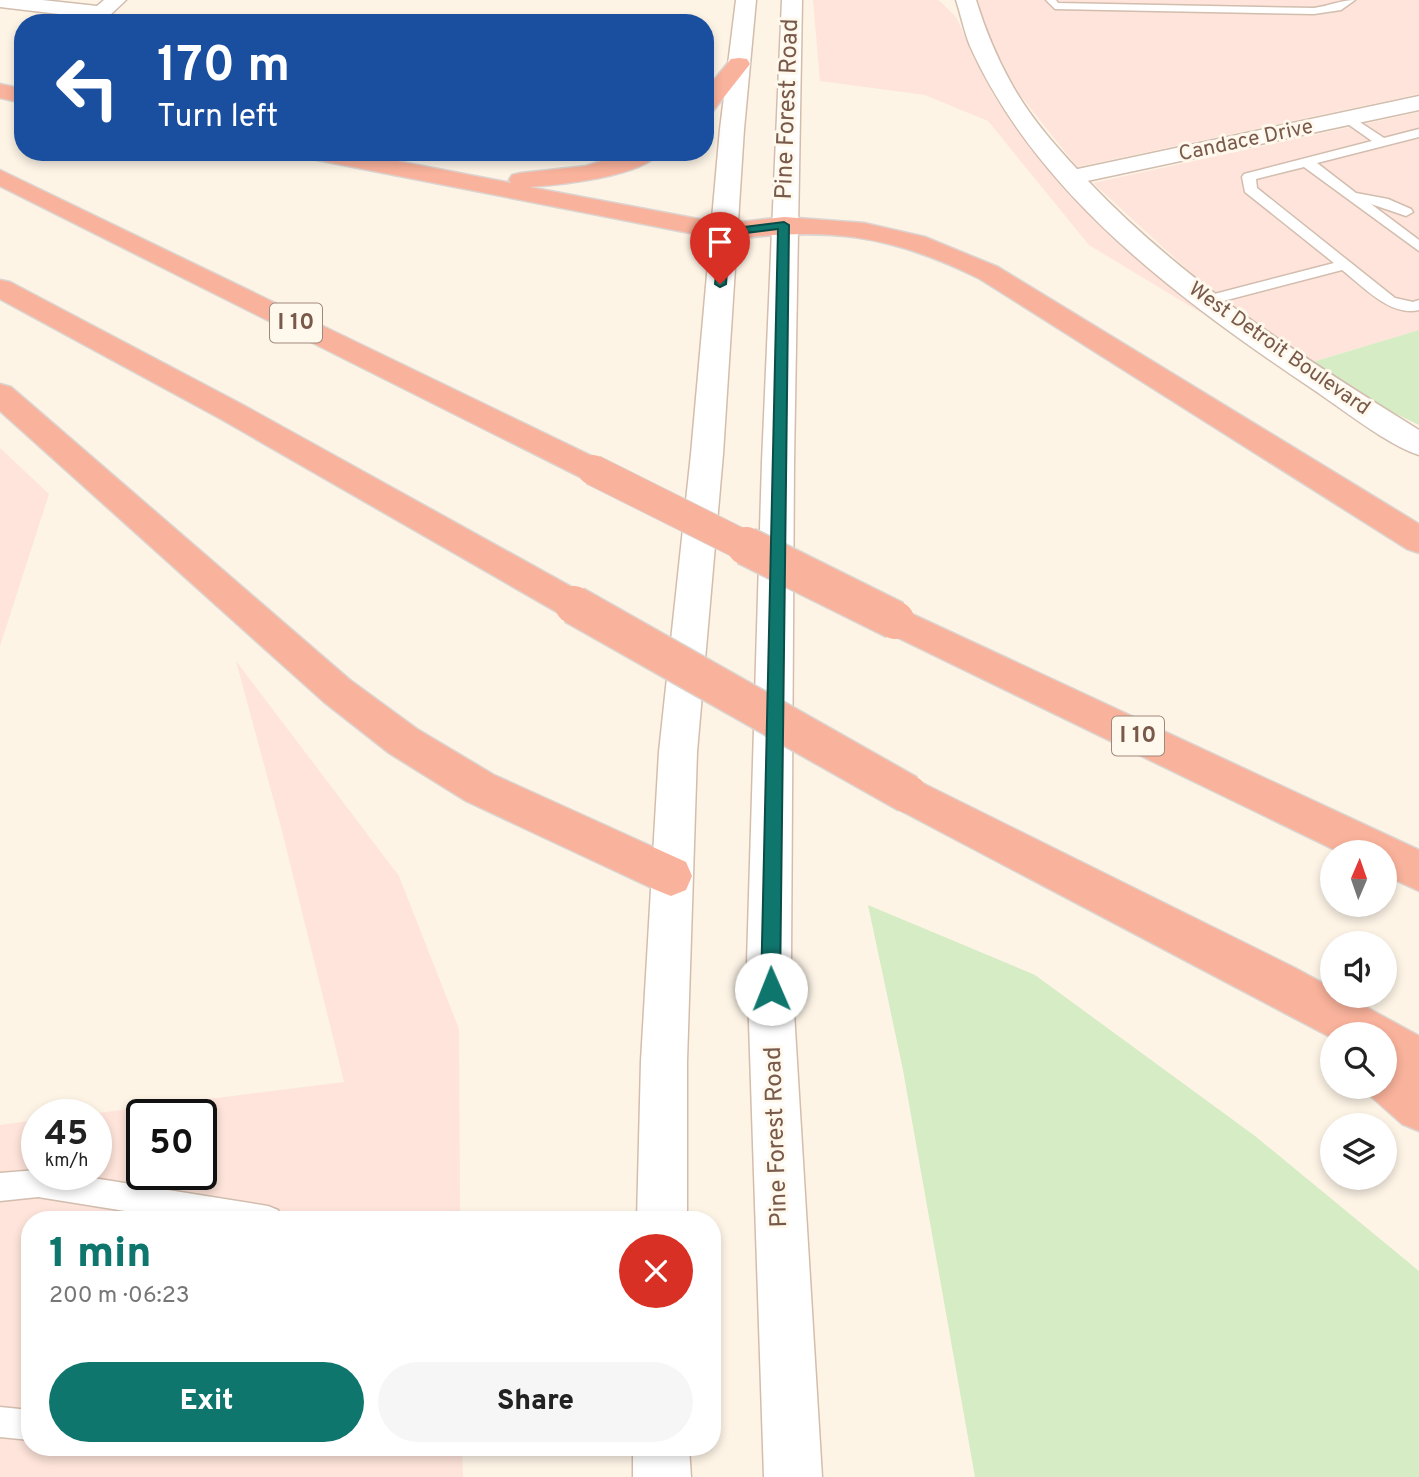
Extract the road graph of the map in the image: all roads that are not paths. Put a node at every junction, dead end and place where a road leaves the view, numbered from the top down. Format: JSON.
{"nodes":[{"id":1,"x":116,"y":0,"type":"edge"},
{"id":2,"x":746,"y":0,"type":"edge"},
{"id":3,"x":792,"y":0,"type":"edge"},
{"id":4,"x":951,"y":0,"type":"edge"},
{"id":5,"x":1051,"y":0,"type":"edge"},
{"id":6,"x":1350,"y":0,"type":"edge"},
{"id":7,"x":0,"y":1,"type":"edge"},
{"id":8,"x":39,"y":3,"type":"edge"},
{"id":9,"x":967,"y":8,"type":"edge"},
{"id":10,"x":739,"y":64,"type":"junction"},
{"id":11,"x":714,"y":95,"type":"edge"},
{"id":12,"x":1419,"y":103,"type":"edge"},
{"id":13,"x":1349,"y":119,"type":"junction"},
{"id":14,"x":1419,"y":133,"type":"edge"},
{"id":15,"x":1383,"y":143,"type":"junction"},
{"id":16,"x":358,"y":161,"type":"edge"},
{"id":17,"x":624,"y":161,"type":"edge"},
{"id":18,"x":1308,"y":163,"type":"junction"},
{"id":19,"x":398,"y":169,"type":"junction"},
{"id":20,"x":0,"y":177,"type":"edge"},
{"id":21,"x":1073,"y":177,"type":"junction"},
{"id":22,"x":1353,"y":197,"type":"junction"},
{"id":23,"x":1406,"y":212,"type":"dead end"},
{"id":24,"x":784,"y":225,"type":"junction"},
{"id":25,"x":725,"y":232,"type":"junction"},
{"id":26,"x":1419,"y":247,"type":"edge"},
{"id":27,"x":1343,"y":265,"type":"junction"},
{"id":28,"x":0,"y":288,"type":"edge"},
{"id":29,"x":1204,"y":301,"type":"junction"},
{"id":30,"x":1419,"y":305,"type":"edge"},
{"id":31,"x":0,"y":394,"type":"edge"},
{"id":32,"x":1419,"y":444,"type":"edge"},
{"id":33,"x":1419,"y":540,"type":"edge"},
{"id":34,"x":1355,"y":840,"type":"edge"},
{"id":35,"x":1397,"y":860,"type":"edge"},
{"id":36,"x":1419,"y":870,"type":"edge"},
{"id":37,"x":671,"y":876,"type":"junction"},
{"id":38,"x":1279,"y":984,"type":"junction"},
{"id":39,"x":1322,"y":1022,"type":"edge"},
{"id":40,"x":1348,"y":1022,"type":"edge"},
{"id":41,"x":1397,"y":1049,"type":"edge"},
{"id":42,"x":1419,"y":1061,"type":"edge"},
{"id":43,"x":1397,"y":1088,"type":"edge"},
{"id":44,"x":1419,"y":1107,"type":"edge"},
{"id":45,"x":0,"y":1187,"type":"edge"},
{"id":46,"x":212,"y":1211,"type":"edge"},
{"id":47,"x":662,"y":1211,"type":"edge"},
{"id":48,"x":0,"y":1422,"type":"edge"},
{"id":49,"x":21,"y":1424,"type":"edge"},
{"id":50,"x":661,"y":1456,"type":"edge"},
{"id":51,"x":662,"y":1477,"type":"edge"},
{"id":52,"x":793,"y":1477,"type":"edge"}],
"edges":[{"from":1,"to":8,"type":"main road"},
{"from":2,"to":10,"type":"main road","name":"Pine Forest Road"},
{"from":3,"to":24,"type":"main road","name":"Pine Forest Road"},
{"from":4,"to":9,"type":"main road","name":"West Detroit Boulevard"},
{"from":5,"to":6,"type":"lane"},
{"from":7,"to":8,"type":"main road"},
{"from":9,"to":21,"type":"main road","name":"West Detroit Boulevard"},
{"from":10,"to":11,"type":"highway"},
{"from":10,"to":25,"type":"main road","name":"Pine Forest Road"},
{"from":12,"to":13,"type":"main road","name":"Candace Drive"},
{"from":13,"to":15,"type":"lane"},
{"from":13,"to":21,"type":"main road","name":"Candace Drive"},
{"from":14,"to":15,"type":"lane"},
{"from":15,"to":18,"type":"lane"},
{"from":16,"to":19,"type":"highway"},
{"from":17,"to":19,"type":"highway"},
{"from":18,"to":22,"type":"lane"},
{"from":18,"to":27,"type":"lane"},
{"from":19,"to":25,"type":"highway"},
{"from":20,"to":34,"type":"highway","number":"I 10","bridge":true},
{"from":21,"to":29,"type":"main road","name":"West Detroit Boulevard"},
{"from":22,"to":23,"type":"lane"},
{"from":22,"to":26,"type":"lane"},
{"from":24,"to":25,"type":"highway"},
{"from":24,"to":33,"type":"highway"},
{"from":24,"to":52,"type":"main road","name":"Pine Forest Road"},
{"from":25,"to":37,"type":"main road","name":"Pine Forest Road"},
{"from":27,"to":29,"type":"lane"},
{"from":27,"to":30,"type":"lane"},
{"from":28,"to":38,"type":"highway","bridge":true},
{"from":29,"to":32,"type":"main road","name":"West Detroit Boulevard"},
{"from":31,"to":37,"type":"highway"},
{"from":35,"to":36,"type":"highway","number":"I 10"},
{"from":37,"to":47,"type":"main road","name":"Pine Forest Road"},
{"from":38,"to":39,"type":"highway"},
{"from":38,"to":40,"type":"highway"},
{"from":41,"to":42,"type":"highway"},
{"from":43,"to":44,"type":"highway"},
{"from":45,"to":46,"type":"lane"},
{"from":48,"to":49,"type":"lane"},
{"from":50,"to":51,"type":"main road"}]}
